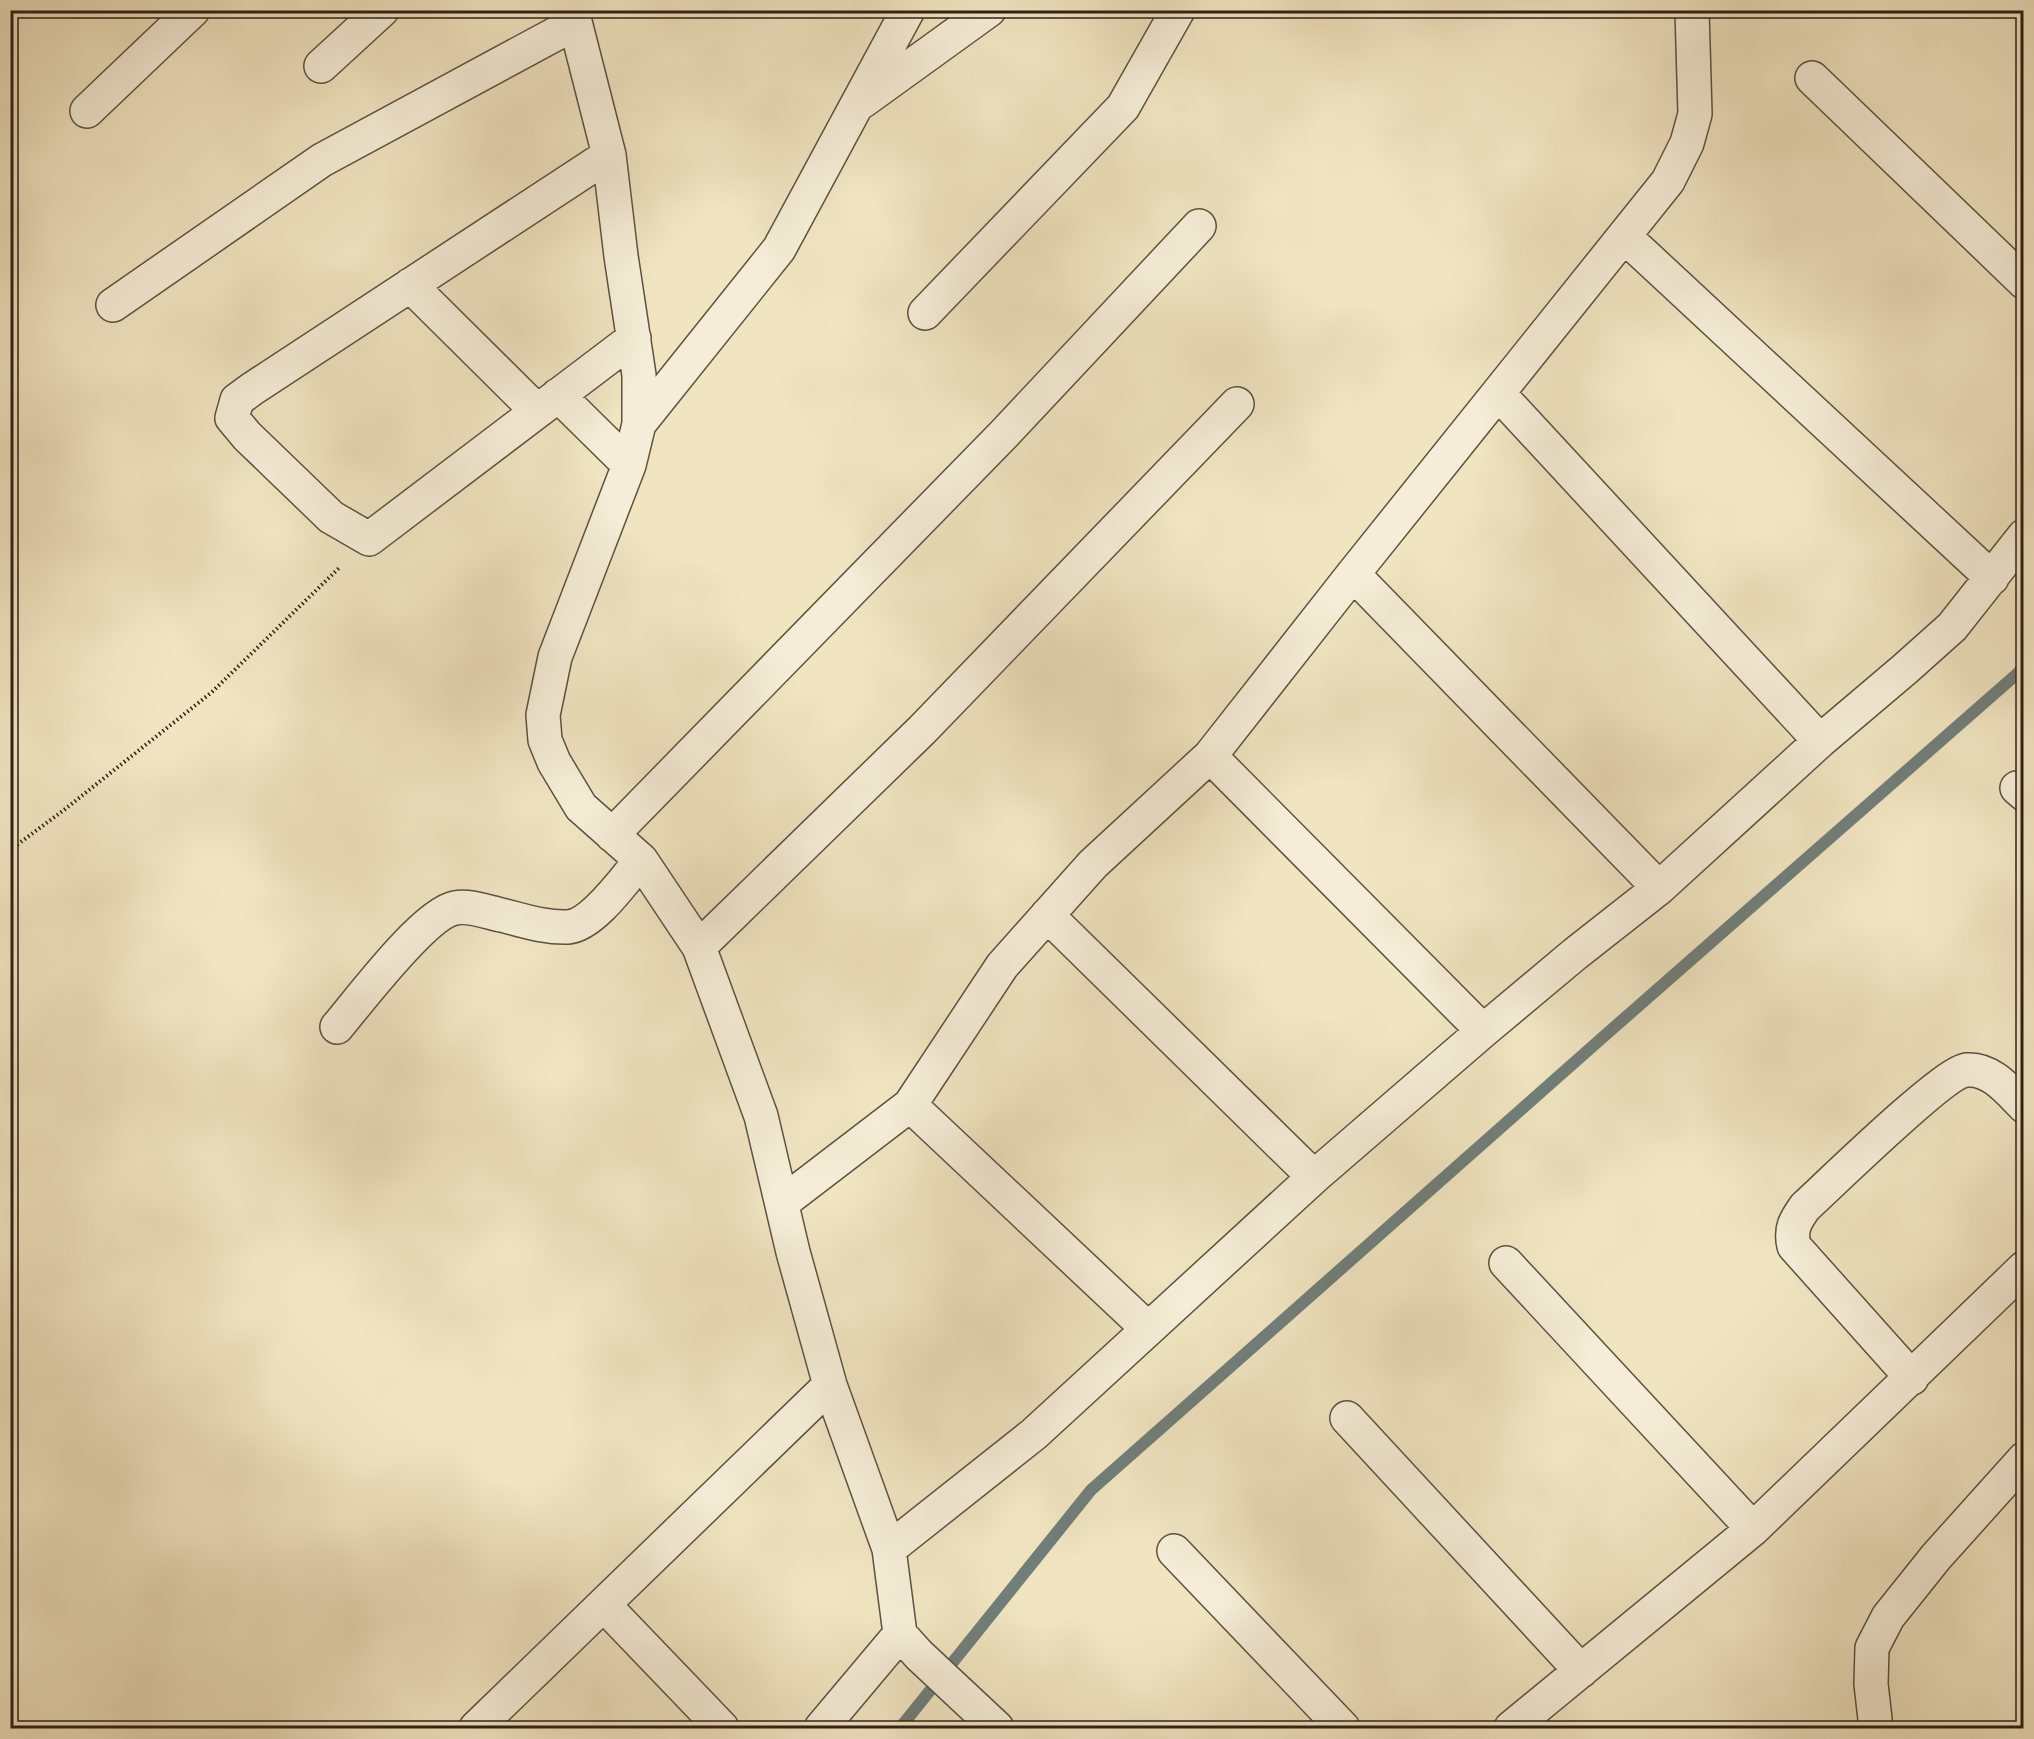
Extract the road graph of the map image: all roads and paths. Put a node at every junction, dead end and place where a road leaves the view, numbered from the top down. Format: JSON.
{"nodes":[{"id":1,"x":194,"y":10,"type":"edge"},
{"id":2,"x":382,"y":10,"type":"edge"},
{"id":3,"x":908,"y":10,"type":"edge"},
{"id":4,"x":989,"y":10,"type":"edge"},
{"id":5,"x":1178,"y":10,"type":"edge"},
{"id":6,"x":1692,"y":10,"type":"edge"},
{"id":7,"x":573,"y":17,"type":"edge"},
{"id":8,"x":321,"y":66,"type":"dead end"},
{"id":9,"x":1812,"y":78,"type":"dead end"},
{"id":10,"x":856,"y":106,"type":"junction"},
{"id":11,"x":87,"y":111,"type":"dead end"},
{"id":12,"x":609,"y":155,"type":"junction"},
{"id":13,"x":1198,"y":226,"type":"dead end"},
{"id":14,"x":1624,"y":236,"type":"junction"},
{"id":15,"x":2024,"y":282,"type":"edge"},
{"id":16,"x":410,"y":285,"type":"junction"},
{"id":17,"x":113,"y":305,"type":"dead end"},
{"id":18,"x":925,"y":313,"type":"dead end"},
{"id":19,"x":634,"y":338,"type":"junction"},
{"id":20,"x":1499,"y":394,"type":"junction"},
{"id":21,"x":547,"y":404,"type":"junction"},
{"id":22,"x":1237,"y":405,"type":"dead end"},
{"id":23,"x":639,"y":424,"type":"junction"},
{"id":24,"x":629,"y":465,"type":"junction"},
{"id":25,"x":2024,"y":536,"type":"edge"},
{"id":26,"x":369,"y":539,"type":"junction"},
{"id":27,"x":1353,"y":574,"type":"junction"},
{"id":28,"x":1992,"y":578,"type":"junction"},
{"id":29,"x":1820,"y":741,"type":"junction"},
{"id":30,"x":1210,"y":756,"type":"junction"},
{"id":31,"x":612,"y":835,"type":"junction"},
{"id":32,"x":10,"y":850,"type":"edge"},
{"id":33,"x":641,"y":860,"type":"junction"},
{"id":34,"x":1659,"y":888,"type":"junction"},
{"id":35,"x":1047,"y":915,"type":"junction"},
{"id":36,"x":699,"y":947,"type":"junction"},
{"id":37,"x":337,"y":1027,"type":"dead end"},
{"id":38,"x":1483,"y":1031,"type":"junction"},
{"id":39,"x":910,"y":1105,"type":"junction"},
{"id":40,"x":2024,"y":1106,"type":"edge"},
{"id":41,"x":1314,"y":1177,"type":"junction"},
{"id":42,"x":782,"y":1203,"type":"junction"},
{"id":43,"x":1506,"y":1263,"type":"dead end"},
{"id":44,"x":2024,"y":1268,"type":"edge"},
{"id":45,"x":1147,"y":1328,"type":"junction"},
{"id":46,"x":1912,"y":1378,"type":"junction"},
{"id":47,"x":830,"y":1384,"type":"junction"},
{"id":48,"x":1347,"y":1419,"type":"dead end"},
{"id":49,"x":2024,"y":1459,"type":"edge"},
{"id":50,"x":1753,"y":1529,"type":"junction"},
{"id":51,"x":889,"y":1549,"type":"junction"},
{"id":52,"x":1174,"y":1551,"type":"dead end"},
{"id":53,"x":604,"y":1605,"type":"junction"},
{"id":54,"x":910,"y":1644,"type":"junction"},
{"id":55,"x":1581,"y":1671,"type":"junction"},
{"id":56,"x":476,"y":1728,"type":"edge"},
{"id":57,"x":722,"y":1728,"type":"edge"},
{"id":58,"x":821,"y":1728,"type":"edge"},
{"id":59,"x":998,"y":1728,"type":"edge"},
{"id":60,"x":1342,"y":1728,"type":"edge"},
{"id":61,"x":1511,"y":1728,"type":"edge"},
{"id":62,"x":1876,"y":1728,"type":"edge"}],
"edges":[{"from":1,"to":11,"type":"street"},
{"from":2,"to":8,"type":"street"},
{"from":3,"to":10,"type":"street"},
{"from":4,"to":10,"type":"street"},
{"from":5,"to":18,"type":"street"},
{"from":6,"to":14,"type":"street"},
{"from":7,"to":12,"type":"street"},
{"from":7,"to":17,"type":"street"},
{"from":9,"to":15,"type":"street"},
{"from":10,"to":23,"type":"street"},
{"from":12,"to":16,"type":"street"},
{"from":12,"to":19,"type":"street"},
{"from":13,"to":31,"type":"street"},
{"from":14,"to":20,"type":"street"},
{"from":14,"to":28,"type":"street"},
{"from":16,"to":21,"type":"street"},
{"from":16,"to":26,"type":"street"},
{"from":19,"to":21,"type":"street"},
{"from":19,"to":23,"type":"street"},
{"from":20,"to":27,"type":"street"},
{"from":20,"to":29,"type":"street"},
{"from":21,"to":24,"type":"street"},
{"from":21,"to":26,"type":"street"},
{"from":22,"to":36,"type":"street"},
{"from":23,"to":24,"type":"street"},
{"from":24,"to":31,"type":"street"},
{"from":25,"to":28,"type":"street"},
{"from":26,"to":32,"type":"path"},
{"from":27,"to":30,"type":"street"},
{"from":27,"to":34,"type":"street"},
{"from":28,"to":29,"type":"street"},
{"from":29,"to":34,"type":"street"},
{"from":30,"to":35,"type":"street"},
{"from":30,"to":38,"type":"street"},
{"from":31,"to":33,"type":"street"},
{"from":33,"to":36,"type":"street"},
{"from":33,"to":37,"type":"street"},
{"from":34,"to":38,"type":"street"},
{"from":35,"to":39,"type":"street"},
{"from":35,"to":41,"type":"street"},
{"from":36,"to":42,"type":"street"},
{"from":38,"to":41,"type":"street"},
{"from":39,"to":42,"type":"street"},
{"from":39,"to":45,"type":"street"},
{"from":40,"to":46,"type":"street"},
{"from":41,"to":45,"type":"street"},
{"from":42,"to":47,"type":"street"},
{"from":43,"to":50,"type":"street"},
{"from":44,"to":46,"type":"street"},
{"from":45,"to":51,"type":"street"},
{"from":46,"to":50,"type":"street"},
{"from":47,"to":51,"type":"street"},
{"from":47,"to":53,"type":"street"},
{"from":48,"to":55,"type":"street"},
{"from":49,"to":62,"type":"street"},
{"from":50,"to":55,"type":"street"},
{"from":51,"to":54,"type":"street"},
{"from":52,"to":60,"type":"street"},
{"from":53,"to":56,"type":"street"},
{"from":53,"to":57,"type":"street"},
{"from":54,"to":58,"type":"street"},
{"from":54,"to":59,"type":"street"},
{"from":55,"to":61,"type":"street"}]}
